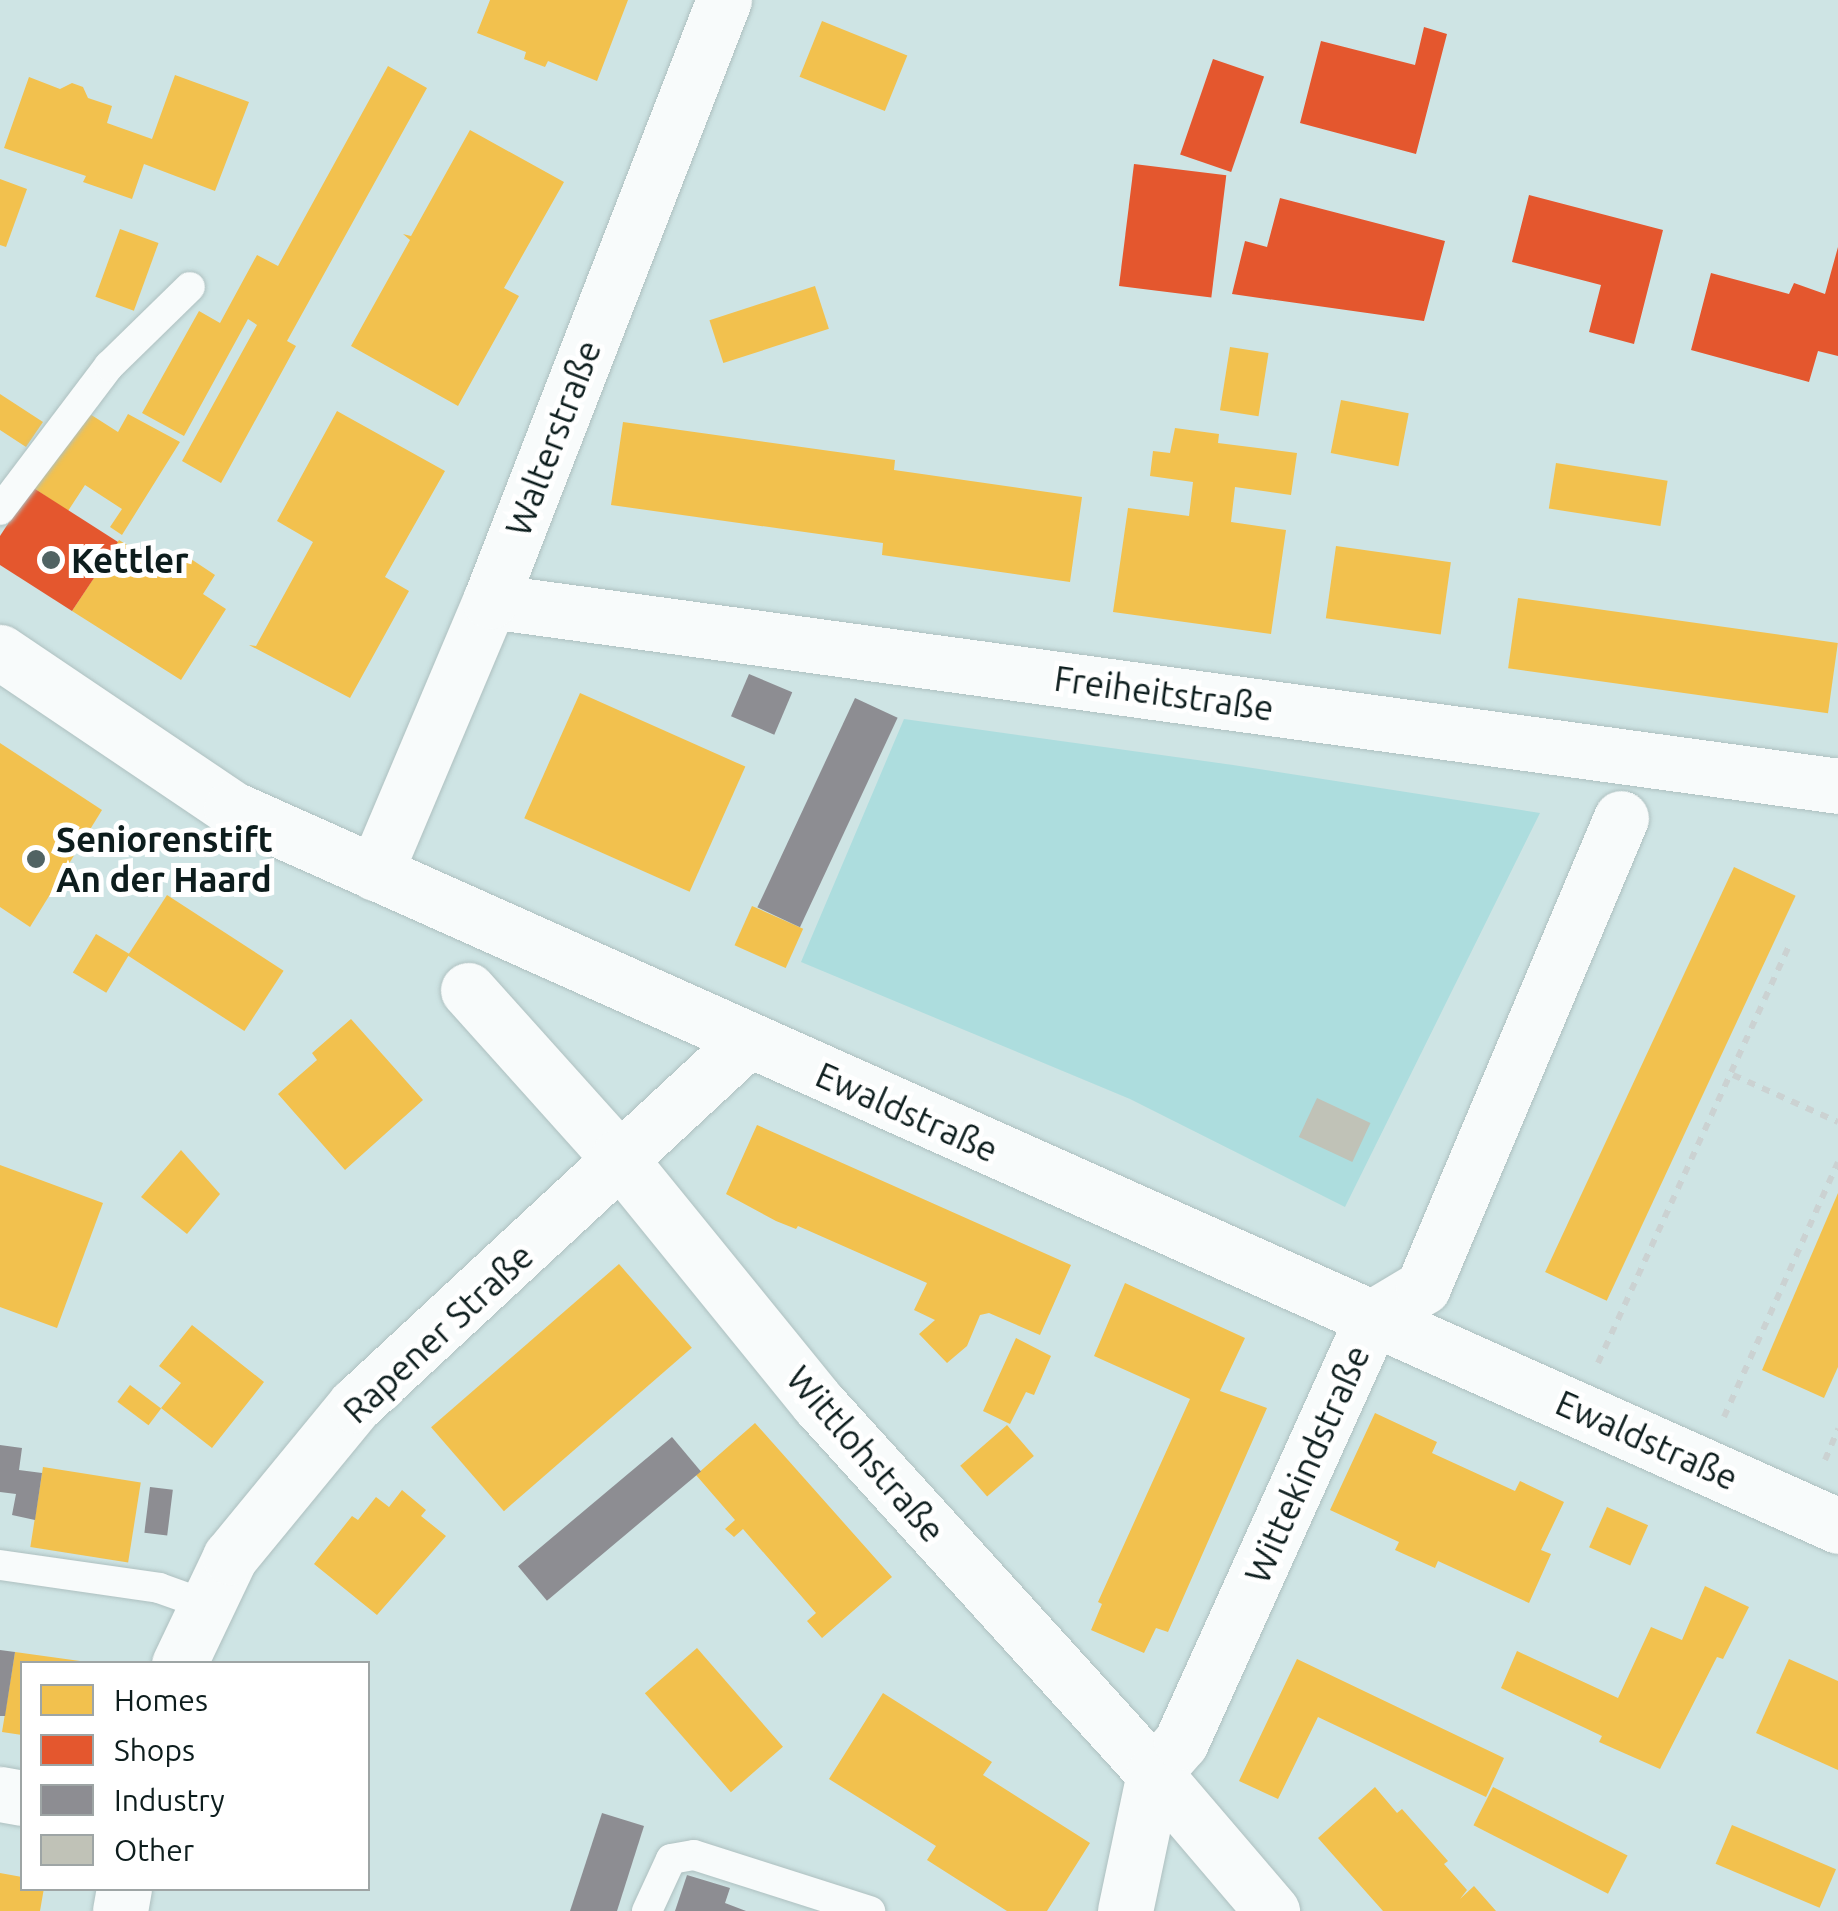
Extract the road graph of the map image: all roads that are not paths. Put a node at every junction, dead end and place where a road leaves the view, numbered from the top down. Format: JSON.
{"nodes":[{"id":1,"x":724,"y":0,"type":"edge"},
{"id":2,"x":190,"y":286,"type":"dead end"},
{"id":3,"x":0,"y":510,"type":"edge"},
{"id":4,"x":490,"y":601,"type":"junction"},
{"id":5,"x":0,"y":652,"type":"edge"},
{"id":6,"x":1838,"y":786,"type":"edge"},
{"id":7,"x":1621,"y":818,"type":"dead end"},
{"id":8,"x":375,"y":873,"type":"junction"},
{"id":9,"x":468,"y":990,"type":"dead end"},
{"id":10,"x":746,"y":1042,"type":"junction"},
{"id":11,"x":618,"y":1157,"type":"junction"},
{"id":12,"x":1373,"y":1317,"type":"junction"},
{"id":13,"x":1838,"y":1526,"type":"edge"},
{"id":14,"x":0,"y":1564,"type":"edge"},
{"id":15,"x":207,"y":1605,"type":"junction"},
{"id":16,"x":180,"y":1661,"type":"edge"},
{"id":17,"x":1154,"y":1773,"type":"junction"},
{"id":18,"x":647,"y":1911,"type":"edge"},
{"id":19,"x":870,"y":1911,"type":"edge"},
{"id":20,"x":1125,"y":1911,"type":"edge"},
{"id":21,"x":1272,"y":1911,"type":"edge"}],
"edges":[{"from":1,"to":4,"type":"street","name":"Walterstraße"},
{"from":2,"to":3,"type":"lane"},
{"from":4,"to":6,"type":"street","name":"Freiheitstraße"},
{"from":4,"to":8,"type":"street","name":"Walterstraße"},
{"from":5,"to":8,"type":"street","name":"Ewaldstraße"},
{"from":7,"to":12,"type":"street","name":"Wittekindstraße"},
{"from":8,"to":10,"type":"street","name":"Ewaldstraße"},
{"from":9,"to":11,"type":"street","name":"Wittlohstraße"},
{"from":10,"to":11,"type":"street","name":"Rapener Straße"},
{"from":10,"to":12,"type":"street","name":"Ewaldstraße"},
{"from":11,"to":15,"type":"street","name":"Rapener Straße"},
{"from":11,"to":17,"type":"street","name":"Wittlohstraße"},
{"from":12,"to":13,"type":"street","name":"Ewaldstraße"},
{"from":12,"to":17,"type":"street","name":"Wittekindstraße"},
{"from":14,"to":15,"type":"lane"},
{"from":15,"to":16,"type":"street","name":"Rapener Straße"},
{"from":17,"to":20,"type":"street","name":"Wittekindstraße"},
{"from":17,"to":21,"type":"street","name":"Wittlohstraße"},
{"from":18,"to":19,"type":"lane"}]}
